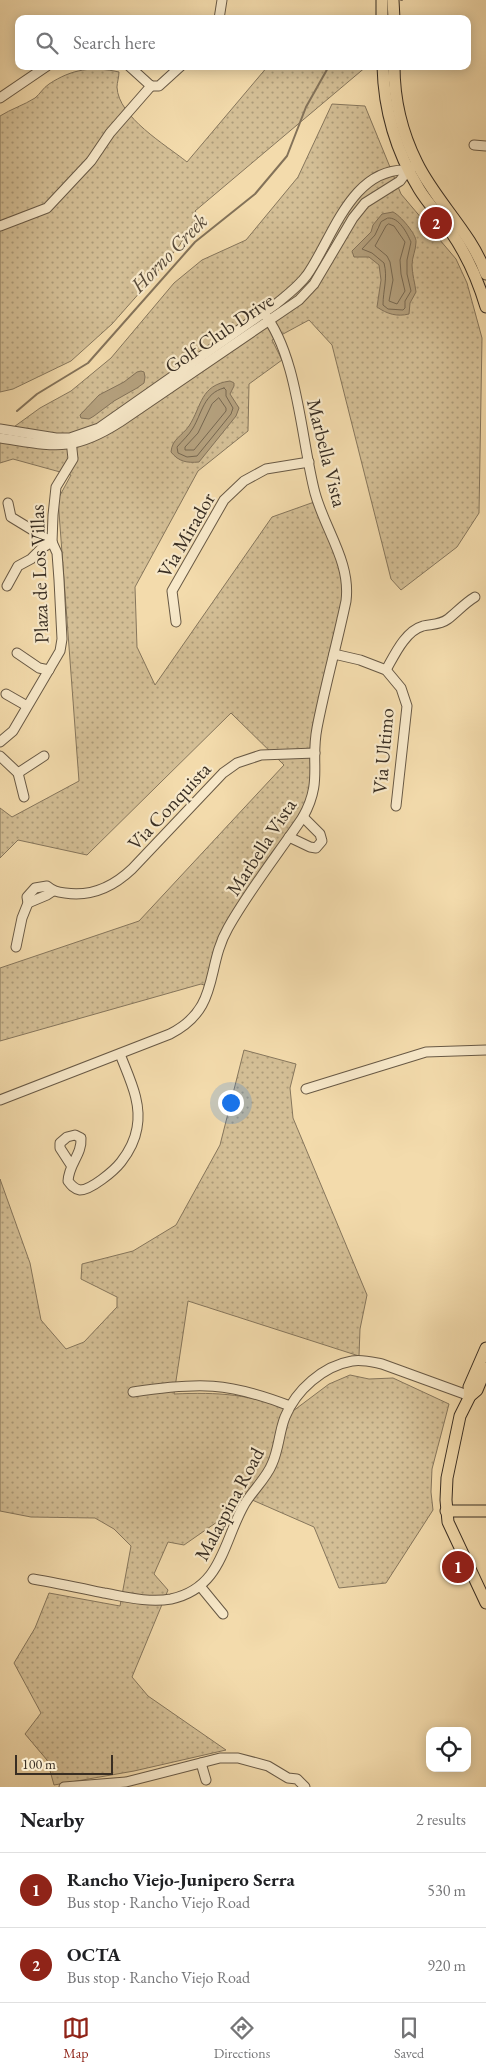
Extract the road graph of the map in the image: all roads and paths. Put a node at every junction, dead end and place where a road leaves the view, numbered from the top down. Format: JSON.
{"nodes":[{"id":1,"x":222,"y":0,"type":"edge"},
{"id":2,"x":382,"y":0,"type":"edge"},
{"id":3,"x":394,"y":0,"type":"edge"},
{"id":4,"x":220,"y":15,"type":"edge"},
{"id":5,"x":382,"y":15,"type":"edge"},
{"id":6,"x":394,"y":15,"type":"edge"},
{"id":7,"x":41,"y":70,"type":"edge"},
{"id":8,"x":133,"y":70,"type":"edge"},
{"id":9,"x":177,"y":70,"type":"edge"},
{"id":10,"x":383,"y":70,"type":"edge"},
{"id":11,"x":394,"y":70,"type":"edge"},
{"id":12,"x":151,"y":86,"type":"junction"},
{"id":13,"x":0,"y":98,"type":"edge"},
{"id":14,"x":474,"y":145,"type":"dead end"},
{"id":15,"x":486,"y":146,"type":"edge"},
{"id":16,"x":413,"y":167,"type":"junction"},
{"id":17,"x":0,"y":226,"type":"edge"},
{"id":18,"x":486,"y":274,"type":"edge"},
{"id":19,"x":486,"y":307,"type":"edge"},
{"id":20,"x":264,"y":312,"type":"junction"},
{"id":21,"x":270,"y":320,"type":"junction"},
{"id":22,"x":0,"y":430,"type":"edge"},
{"id":23,"x":0,"y":438,"type":"edge"},
{"id":24,"x":71,"y":441,"type":"junction"},
{"id":25,"x":309,"y":462,"type":"junction"},
{"id":26,"x":8,"y":503,"type":"dead end"},
{"id":27,"x":52,"y":542,"type":"junction"},
{"id":28,"x":7,"y":586,"type":"dead end"},
{"id":29,"x":476,"y":597,"type":"dead end"},
{"id":30,"x":176,"y":622,"type":"dead end"},
{"id":31,"x":17,"y":653,"type":"dead end"},
{"id":32,"x":334,"y":654,"type":"junction"},
{"id":33,"x":49,"y":670,"type":"junction"},
{"id":34,"x":386,"y":670,"type":"junction"},
{"id":35,"x":6,"y":694,"type":"dead end"},
{"id":36,"x":28,"y":706,"type":"junction"},
{"id":37,"x":0,"y":742,"type":"edge"},
{"id":38,"x":315,"y":753,"type":"junction"},
{"id":39,"x":0,"y":756,"type":"edge"},
{"id":40,"x":44,"y":756,"type":"dead end"},
{"id":41,"x":18,"y":772,"type":"junction"},
{"id":42,"x":24,"y":797,"type":"dead end"},
{"id":43,"x":396,"y":806,"type":"dead end"},
{"id":44,"x":303,"y":817,"type":"junction"},
{"id":45,"x":289,"y":837,"type":"junction"},
{"id":46,"x":16,"y":947,"type":"dead end"},
{"id":47,"x":486,"y":1050,"type":"edge"},
{"id":48,"x":120,"y":1054,"type":"junction"},
{"id":49,"x":306,"y":1088,"type":"dead end"},
{"id":50,"x":0,"y":1100,"type":"edge"},
{"id":51,"x":70,"y":1165,"type":"dead end"},
{"id":52,"x":486,"y":1348,"type":"edge"},
{"id":53,"x":486,"y":1368,"type":"edge"},
{"id":54,"x":134,"y":1392,"type":"dead end"},
{"id":55,"x":470,"y":1396,"type":"junction"},
{"id":56,"x":290,"y":1406,"type":"junction"},
{"id":57,"x":446,"y":1511,"type":"junction"},
{"id":58,"x":486,"y":1511,"type":"edge"},
{"id":59,"x":33,"y":1579,"type":"dead end"},
{"id":60,"x":200,"y":1586,"type":"junction"},
{"id":61,"x":486,"y":1603,"type":"edge"},
{"id":62,"x":222,"y":1614,"type":"dead end"},
{"id":63,"x":201,"y":1763,"type":"junction"},
{"id":64,"x":206,"y":1780,"type":"dead end"},
{"id":65,"x":290,"y":1782,"type":"edge"},
{"id":66,"x":77,"y":1786,"type":"edge"},
{"id":67,"x":64,"y":1787,"type":"edge"},
{"id":68,"x":305,"y":1787,"type":"edge"}],
"edges":[{"from":1,"to":4,"type":"street"},
{"from":2,"to":5,"type":"main road"},
{"from":3,"to":6,"type":"main road"},
{"from":7,"to":13,"type":"street"},
{"from":8,"to":12,"type":"street"},
{"from":9,"to":12,"type":"street"},
{"from":10,"to":16,"type":"main road"},
{"from":11,"to":16,"type":"main road"},
{"from":12,"to":17,"type":"street"},
{"from":14,"to":15,"type":"street"},
{"from":16,"to":18,"type":"main road"},
{"from":16,"to":19,"type":"main road"},
{"from":16,"to":20,"type":"street","name":"Golf Club Drive"},
{"from":16,"to":21,"type":"street","name":"Golf Club Drive"},
{"from":20,"to":21,"type":"street","name":"Marbella Vista"},
{"from":20,"to":24,"type":"street","name":"Golf Club Drive"},
{"from":21,"to":24,"type":"street","name":"Golf Club Drive"},
{"from":21,"to":25,"type":"street","name":"Marbella Vista"},
{"from":22,"to":24,"type":"street","name":"Golf Club Drive"},
{"from":23,"to":24,"type":"street","name":"Golf Club Drive"},
{"from":24,"to":27,"type":"street","name":"Plaza de Los Villas"},
{"from":25,"to":30,"type":"street","name":"Via Mirador"},
{"from":25,"to":32,"type":"street","name":"Marbella Vista"},
{"from":26,"to":27,"type":"street"},
{"from":27,"to":28,"type":"street"},
{"from":27,"to":33,"type":"street","name":"Plaza de Los Villas"},
{"from":29,"to":34,"type":"street"},
{"from":31,"to":33,"type":"street"},
{"from":32,"to":34,"type":"street"},
{"from":32,"to":38,"type":"street","name":"Marbella Vista"},
{"from":33,"to":36,"type":"street","name":"Plaza de Los Villas"},
{"from":34,"to":43,"type":"street","name":"Via Ultimo"},
{"from":35,"to":36,"type":"street"},
{"from":36,"to":37,"type":"street","name":"Plaza de Los Villas"},
{"from":38,"to":44,"type":"street","name":"Marbella Vista"},
{"from":38,"to":46,"type":"street","name":"Via Conquista"},
{"from":39,"to":41,"type":"street"},
{"from":40,"to":41,"type":"street"},
{"from":41,"to":42,"type":"street"},
{"from":44,"to":45,"type":"street","name":"Marbella Vista"},
{"from":44,"to":45,"type":"street"},
{"from":45,"to":48,"type":"street","name":"Marbella Vista"},
{"from":47,"to":49,"type":"street"},
{"from":48,"to":50,"type":"street","name":"Marbella Vista"},
{"from":48,"to":51,"type":"street"},
{"from":52,"to":55,"type":"main road"},
{"from":53,"to":55,"type":"main road"},
{"from":54,"to":56,"type":"street"},
{"from":55,"to":56,"type":"street","name":"Malaspina Road"},
{"from":55,"to":57,"type":"main road"},
{"from":56,"to":60,"type":"street","name":"Malaspina Road"},
{"from":57,"to":58,"type":"main road"},
{"from":57,"to":61,"type":"main road"},
{"from":59,"to":60,"type":"street","name":"Malaspina Road"},
{"from":60,"to":62,"type":"street"},
{"from":63,"to":64,"type":"street"},
{"from":63,"to":65,"type":"street"},
{"from":63,"to":66,"type":"street"},
{"from":65,"to":68,"type":"street"},
{"from":66,"to":67,"type":"street"}]}
